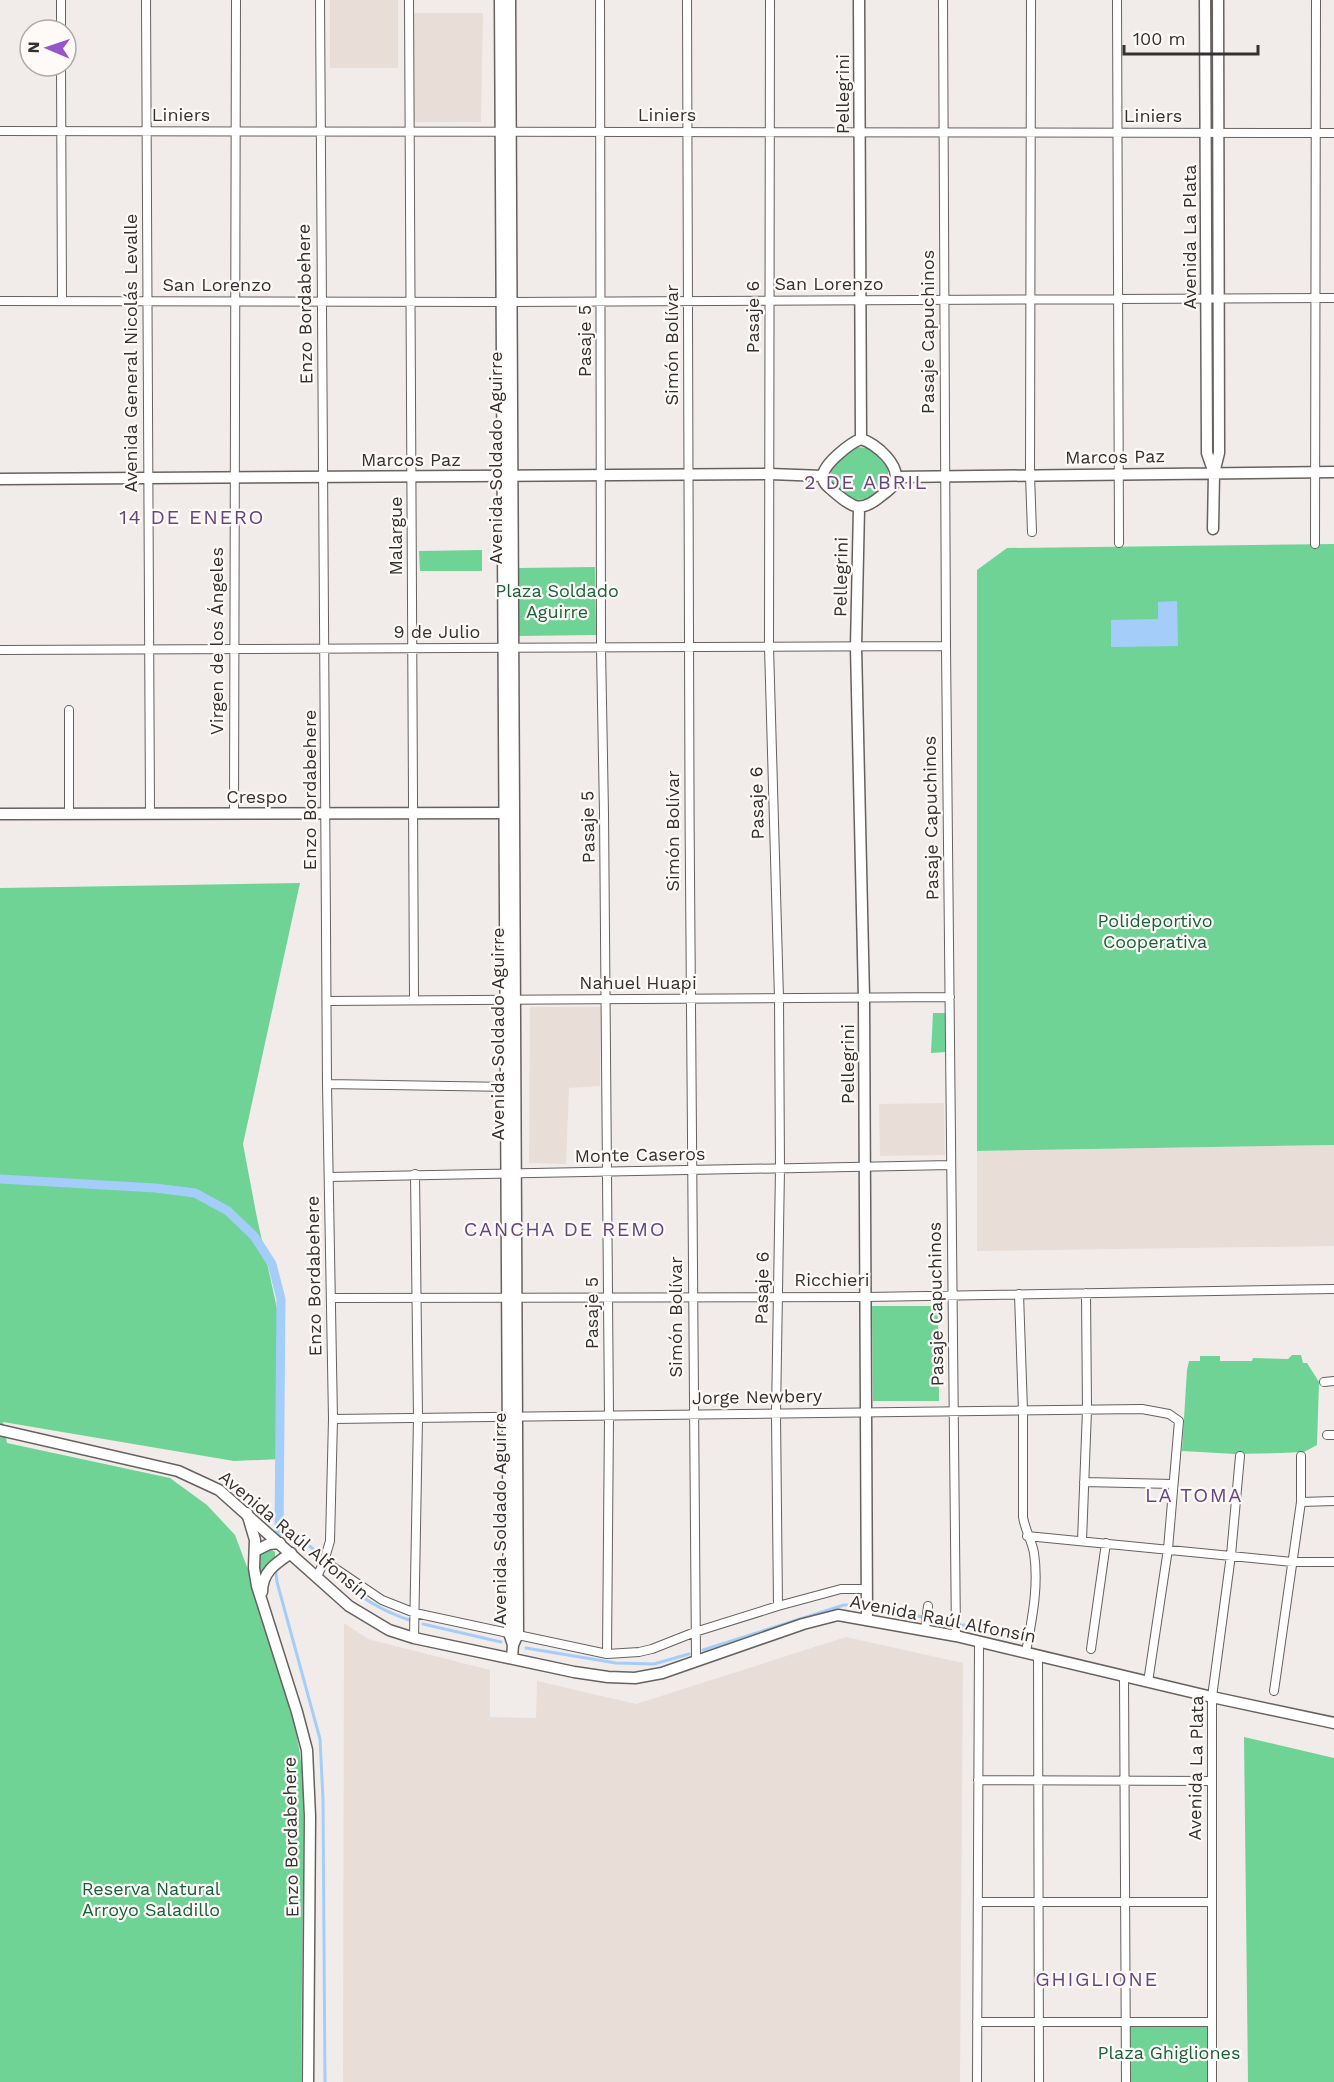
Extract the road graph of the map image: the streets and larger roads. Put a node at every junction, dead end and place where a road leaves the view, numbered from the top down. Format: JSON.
{"nodes":[{"id":1,"x":60,"y":0,"type":"edge"},
{"id":2,"x":146,"y":0,"type":"edge"},
{"id":3,"x":236,"y":0,"type":"edge"},
{"id":4,"x":320,"y":0,"type":"edge"},
{"id":5,"x":409,"y":0,"type":"edge"},
{"id":6,"x":500,"y":0,"type":"edge"},
{"id":7,"x":510,"y":0,"type":"edge"},
{"id":8,"x":600,"y":0,"type":"edge"},
{"id":9,"x":687,"y":0,"type":"edge"},
{"id":10,"x":770,"y":0,"type":"edge"},
{"id":11,"x":859,"y":0,"type":"edge"},
{"id":12,"x":943,"y":0,"type":"edge"},
{"id":13,"x":1031,"y":0,"type":"edge"},
{"id":14,"x":1117,"y":0,"type":"edge"},
{"id":15,"x":1205,"y":0,"type":"edge"},
{"id":16,"x":1218,"y":0,"type":"edge"},
{"id":17,"x":1316,"y":0,"type":"edge"},
{"id":18,"x":61,"y":18,"type":"edge"},
{"id":19,"x":61,"y":78,"type":"edge"},
{"id":20,"x":0,"y":131,"type":"edge"},
{"id":21,"x":61,"y":131,"type":"junction"},
{"id":22,"x":147,"y":131,"type":"junction"},
{"id":23,"x":235,"y":131,"type":"junction"},
{"id":24,"x":320,"y":131,"type":"junction"},
{"id":25,"x":410,"y":131,"type":"junction"},
{"id":26,"x":506,"y":131,"type":"junction"},
{"id":27,"x":601,"y":132,"type":"junction"},
{"id":28,"x":687,"y":132,"type":"junction"},
{"id":29,"x":770,"y":132,"type":"junction"},
{"id":30,"x":860,"y":132,"type":"junction"},
{"id":31,"x":944,"y":132,"type":"junction"},
{"id":32,"x":1031,"y":132,"type":"junction"},
{"id":33,"x":1118,"y":132,"type":"junction"},
{"id":34,"x":1206,"y":132,"type":"junction"},
{"id":35,"x":1218,"y":132,"type":"junction"},
{"id":36,"x":1316,"y":132,"type":"junction"},
{"id":37,"x":1334,"y":133,"type":"edge"},
{"id":38,"x":1218,"y":298,"type":"junction"},
{"id":39,"x":1316,"y":298,"type":"junction"},
{"id":40,"x":1334,"y":298,"type":"edge"},
{"id":41,"x":1030,"y":299,"type":"junction"},
{"id":42,"x":1118,"y":299,"type":"junction"},
{"id":43,"x":1206,"y":299,"type":"junction"},
{"id":44,"x":770,"y":300,"type":"junction"},
{"id":45,"x":861,"y":300,"type":"junction"},
{"id":46,"x":944,"y":300,"type":"junction"},
{"id":47,"x":0,"y":301,"type":"edge"},
{"id":48,"x":321,"y":301,"type":"junction"},
{"id":49,"x":411,"y":301,"type":"junction"},
{"id":50,"x":601,"y":301,"type":"junction"},
{"id":51,"x":688,"y":301,"type":"junction"},
{"id":52,"x":62,"y":302,"type":"junction"},
{"id":53,"x":148,"y":302,"type":"junction"},
{"id":54,"x":235,"y":302,"type":"junction"},
{"id":55,"x":507,"y":302,"type":"junction"},
{"id":56,"x":861,"y":439,"type":"junction"},
{"id":57,"x":1315,"y":472,"type":"junction"},
{"id":58,"x":1334,"y":472,"type":"edge"},
{"id":59,"x":1214,"y":473,"type":"junction"},
{"id":60,"x":690,"y":474,"type":"junction"},
{"id":61,"x":770,"y":474,"type":"junction"},
{"id":62,"x":1118,"y":474,"type":"junction"},
{"id":63,"x":601,"y":475,"type":"junction"},
{"id":64,"x":1030,"y":475,"type":"junction"},
{"id":65,"x":412,"y":476,"type":"junction"},
{"id":66,"x":508,"y":476,"type":"junction"},
{"id":67,"x":823,"y":476,"type":"junction"},
{"id":68,"x":945,"y":476,"type":"junction"},
{"id":69,"x":324,"y":477,"type":"junction"},
{"id":70,"x":896,"y":477,"type":"junction"},
{"id":71,"x":148,"y":478,"type":"junction"},
{"id":72,"x":234,"y":478,"type":"junction"},
{"id":73,"x":0,"y":479,"type":"edge"},
{"id":74,"x":860,"y":508,"type":"junction"},
{"id":75,"x":1213,"y":529,"type":"dead end"},
{"id":76,"x":1032,"y":532,"type":"dead end"},
{"id":77,"x":1119,"y":543,"type":"dead end"},
{"id":78,"x":1315,"y":544,"type":"dead end"},
{"id":79,"x":946,"y":646,"type":"junction"},
{"id":80,"x":688,"y":647,"type":"junction"},
{"id":81,"x":770,"y":647,"type":"junction"},
{"id":82,"x":856,"y":647,"type":"junction"},
{"id":83,"x":413,"y":648,"type":"junction"},
{"id":84,"x":508,"y":648,"type":"junction"},
{"id":85,"x":601,"y":648,"type":"junction"},
{"id":86,"x":149,"y":649,"type":"junction"},
{"id":87,"x":234,"y":649,"type":"junction"},
{"id":88,"x":325,"y":649,"type":"junction"},
{"id":89,"x":0,"y":650,"type":"edge"},
{"id":90,"x":69,"y":710,"type":"dead end"},
{"id":91,"x":234,"y":813,"type":"junction"},
{"id":92,"x":327,"y":813,"type":"junction"},
{"id":93,"x":414,"y":813,"type":"junction"},
{"id":94,"x":509,"y":813,"type":"junction"},
{"id":95,"x":0,"y":814,"type":"edge"},
{"id":96,"x":69,"y":814,"type":"junction"},
{"id":97,"x":150,"y":814,"type":"junction"},
{"id":98,"x":950,"y":997,"type":"junction"},
{"id":99,"x":779,"y":998,"type":"junction"},
{"id":100,"x":864,"y":998,"type":"junction"},
{"id":101,"x":414,"y":999,"type":"junction"},
{"id":102,"x":690,"y":999,"type":"junction"},
{"id":103,"x":510,"y":1000,"type":"junction"},
{"id":104,"x":606,"y":1000,"type":"junction"},
{"id":105,"x":327,"y":1001,"type":"junction"},
{"id":106,"x":327,"y":1084,"type":"junction"},
{"id":107,"x":511,"y":1087,"type":"junction"},
{"id":108,"x":951,"y":1165,"type":"junction"},
{"id":109,"x":865,"y":1167,"type":"junction"},
{"id":110,"x":780,"y":1168,"type":"junction"},
{"id":111,"x":692,"y":1170,"type":"junction"},
{"id":112,"x":608,"y":1172,"type":"junction"},
{"id":113,"x":415,"y":1174,"type":"junction"},
{"id":114,"x":511,"y":1174,"type":"junction"},
{"id":115,"x":329,"y":1177,"type":"junction"},
{"id":116,"x":1334,"y":1289,"type":"edge"},
{"id":117,"x":1086,"y":1293,"type":"junction"},
{"id":118,"x":1019,"y":1294,"type":"junction"},
{"id":119,"x":953,"y":1295,"type":"junction"},
{"id":120,"x":417,"y":1297,"type":"junction"},
{"id":121,"x":512,"y":1297,"type":"junction"},
{"id":122,"x":608,"y":1297,"type":"junction"},
{"id":123,"x":693,"y":1297,"type":"junction"},
{"id":124,"x":778,"y":1297,"type":"junction"},
{"id":125,"x":866,"y":1297,"type":"junction"},
{"id":126,"x":331,"y":1298,"type":"junction"},
{"id":127,"x":1334,"y":1381,"type":"edge"},
{"id":128,"x":1324,"y":1382,"type":"dead end"},
{"id":129,"x":1087,"y":1410,"type":"junction"},
{"id":130,"x":1023,"y":1411,"type":"junction"},
{"id":131,"x":954,"y":1412,"type":"junction"},
{"id":132,"x":867,"y":1413,"type":"junction"},
{"id":133,"x":776,"y":1414,"type":"junction"},
{"id":134,"x":694,"y":1415,"type":"junction"},
{"id":135,"x":609,"y":1416,"type":"junction"},
{"id":136,"x":512,"y":1417,"type":"junction"},
{"id":137,"x":418,"y":1418,"type":"junction"},
{"id":138,"x":333,"y":1419,"type":"junction"},
{"id":139,"x":0,"y":1430,"type":"edge"},
{"id":140,"x":1240,"y":1456,"type":"dead end"},
{"id":141,"x":1301,"y":1456,"type":"dead end"},
{"id":142,"x":1084,"y":1482,"type":"junction"},
{"id":143,"x":1173,"y":1484,"type":"junction"},
{"id":144,"x":1334,"y":1501,"type":"edge"},
{"id":145,"x":1301,"y":1502,"type":"junction"},
{"id":146,"x":247,"y":1513,"type":"junction"},
{"id":147,"x":1027,"y":1536,"type":"junction"},
{"id":148,"x":1082,"y":1541,"type":"junction"},
{"id":149,"x":280,"y":1543,"type":"junction"},
{"id":150,"x":1106,"y":1543,"type":"junction"},
{"id":151,"x":1168,"y":1550,"type":"junction"},
{"id":152,"x":255,"y":1551,"type":"junction"},
{"id":153,"x":291,"y":1553,"type":"junction"},
{"id":154,"x":1231,"y":1555,"type":"junction"},
{"id":155,"x":324,"y":1561,"type":"junction"},
{"id":156,"x":1292,"y":1562,"type":"junction"},
{"id":157,"x":1334,"y":1562,"type":"edge"},
{"id":158,"x":316,"y":1577,"type":"junction"},
{"id":159,"x":867,"y":1589,"type":"junction"},
{"id":160,"x":262,"y":1599,"type":"junction"},
{"id":161,"x":778,"y":1606,"type":"junction"},
{"id":162,"x":415,"y":1613,"type":"junction"},
{"id":163,"x":867,"y":1620,"type":"junction"},
{"id":164,"x":695,"y":1632,"type":"junction"},
{"id":165,"x":956,"y":1636,"type":"junction"},
{"id":166,"x":513,"y":1637,"type":"junction"},
{"id":167,"x":414,"y":1638,"type":"junction"},
{"id":168,"x":979,"y":1642,"type":"junction"},
{"id":169,"x":1091,"y":1649,"type":"dead end"},
{"id":170,"x":1026,"y":1652,"type":"junction"},
{"id":171,"x":608,"y":1654,"type":"junction"},
{"id":172,"x":1038,"y":1655,"type":"junction"},
{"id":173,"x":512,"y":1658,"type":"junction"},
{"id":174,"x":696,"y":1661,"type":"junction"},
{"id":175,"x":1124,"y":1677,"type":"junction"},
{"id":176,"x":1148,"y":1682,"type":"junction"},
{"id":177,"x":1274,"y":1691,"type":"dead end"},
{"id":178,"x":1212,"y":1697,"type":"junction"},
{"id":179,"x":1334,"y":1723,"type":"edge"},
{"id":180,"x":978,"y":1780,"type":"junction"},
{"id":181,"x":1039,"y":1781,"type":"junction"},
{"id":182,"x":1125,"y":1781,"type":"junction"},
{"id":183,"x":1212,"y":1781,"type":"junction"},
{"id":184,"x":978,"y":1902,"type":"junction"},
{"id":185,"x":1038,"y":1902,"type":"junction"},
{"id":186,"x":1125,"y":1902,"type":"junction"},
{"id":187,"x":1212,"y":1902,"type":"junction"},
{"id":188,"x":977,"y":2022,"type":"junction"},
{"id":189,"x":1039,"y":2022,"type":"junction"},
{"id":190,"x":1126,"y":2022,"type":"junction"},
{"id":191,"x":1212,"y":2022,"type":"junction"},
{"id":192,"x":308,"y":2082,"type":"edge"},
{"id":193,"x":977,"y":2082,"type":"edge"},
{"id":194,"x":1039,"y":2082,"type":"edge"},
{"id":195,"x":1126,"y":2082,"type":"edge"},
{"id":196,"x":1212,"y":2082,"type":"edge"}],
"edges":[{"from":1,"to":18,"type":"street"},
{"from":2,"to":22,"type":"street","name":"Avenida General Nicolás Levalle"},
{"from":3,"to":23,"type":"street","name":"Virgen de los Ángeles"},
{"from":4,"to":24,"type":"street","name":"Enzo Bordabehere"},
{"from":5,"to":25,"type":"street","name":"Malargue"},
{"from":6,"to":26,"type":"street","name":"Avenida Soldado Aguirre"},
{"from":7,"to":26,"type":"street","name":"Avenida Soldado Aguirre"},
{"from":8,"to":27,"type":"street","name":"Pasaje 5"},
{"from":9,"to":28,"type":"street","name":"Simón Bolívar"},
{"from":10,"to":29,"type":"street","name":"Pasaje 6"},
{"from":11,"to":30,"type":"street","name":"Pellegrini"},
{"from":12,"to":31,"type":"street","name":"Pasaje Capuchinos"},
{"from":13,"to":32,"type":"street"},
{"from":14,"to":33,"type":"street"},
{"from":15,"to":34,"type":"street","name":"Avenida La Plata"},
{"from":16,"to":35,"type":"street","name":"Avenida La Plata"},
{"from":17,"to":36,"type":"street"},
{"from":19,"to":21,"type":"street"},
{"from":20,"to":21,"type":"street","name":"Liniers"},
{"from":21,"to":22,"type":"street","name":"Liniers"},
{"from":21,"to":52,"type":"street"},
{"from":22,"to":23,"type":"street","name":"Liniers"},
{"from":22,"to":53,"type":"street","name":"Avenida General Nicolás Levalle"},
{"from":23,"to":24,"type":"street","name":"Liniers"},
{"from":23,"to":54,"type":"street","name":"Virgen de los Ángeles"},
{"from":24,"to":25,"type":"street","name":"Liniers"},
{"from":24,"to":48,"type":"street","name":"Enzo Bordabehere"},
{"from":25,"to":26,"type":"street","name":"Liniers"},
{"from":25,"to":49,"type":"street","name":"Malargue"},
{"from":26,"to":27,"type":"street","name":"Liniers"},
{"from":26,"to":55,"type":"street","name":"Avenida Soldado Aguirre"},
{"from":27,"to":28,"type":"street","name":"Liniers"},
{"from":27,"to":50,"type":"street","name":"Pasaje 5"},
{"from":28,"to":29,"type":"street","name":"Liniers"},
{"from":28,"to":51,"type":"street","name":"Simón Bolívar"},
{"from":29,"to":30,"type":"street","name":"Liniers"},
{"from":29,"to":44,"type":"street","name":"Pasaje 6"},
{"from":30,"to":31,"type":"street","name":"Liniers"},
{"from":30,"to":45,"type":"street","name":"Pellegrini"},
{"from":31,"to":32,"type":"street","name":"Liniers"},
{"from":31,"to":46,"type":"street","name":"Pasaje Capuchinos"},
{"from":32,"to":33,"type":"street","name":"Liniers"},
{"from":32,"to":41,"type":"street"},
{"from":33,"to":34,"type":"street","name":"Liniers"},
{"from":33,"to":42,"type":"street"},
{"from":34,"to":35,"type":"street","name":"Liniers"},
{"from":34,"to":43,"type":"street","name":"Avenida La Plata"},
{"from":35,"to":36,"type":"street","name":"Liniers"},
{"from":35,"to":38,"type":"street","name":"Avenida La Plata"},
{"from":36,"to":37,"type":"street","name":"Liniers"},
{"from":36,"to":39,"type":"street"},
{"from":38,"to":39,"type":"street","name":"San Lorenzo"},
{"from":38,"to":43,"type":"street","name":"San Lorenzo"},
{"from":38,"to":59,"type":"street","name":"Avenida La Plata"},
{"from":39,"to":40,"type":"street","name":"San Lorenzo"},
{"from":39,"to":57,"type":"street"},
{"from":41,"to":42,"type":"street","name":"San Lorenzo"},
{"from":41,"to":46,"type":"street","name":"San Lorenzo"},
{"from":41,"to":64,"type":"street"},
{"from":42,"to":43,"type":"street","name":"San Lorenzo"},
{"from":42,"to":62,"type":"street"},
{"from":43,"to":59,"type":"street","name":"Avenida La Plata"},
{"from":44,"to":45,"type":"street","name":"San Lorenzo"},
{"from":44,"to":51,"type":"street","name":"San Lorenzo"},
{"from":44,"to":61,"type":"street","name":"Pasaje 6"},
{"from":45,"to":46,"type":"street","name":"San Lorenzo"},
{"from":45,"to":56,"type":"street","name":"Pellegrini"},
{"from":46,"to":68,"type":"street","name":"Pasaje Capuchinos"},
{"from":47,"to":52,"type":"street","name":"San Lorenzo"},
{"from":48,"to":49,"type":"street","name":"San Lorenzo"},
{"from":48,"to":54,"type":"street","name":"San Lorenzo"},
{"from":48,"to":69,"type":"street","name":"Enzo Bordabehere"},
{"from":49,"to":55,"type":"street","name":"San Lorenzo"},
{"from":49,"to":65,"type":"street","name":"Malargue"},
{"from":50,"to":51,"type":"street","name":"San Lorenzo"},
{"from":50,"to":55,"type":"street","name":"San Lorenzo"},
{"from":50,"to":63,"type":"street","name":"Pasaje 5"},
{"from":51,"to":60,"type":"street","name":"Simón Bolívar"},
{"from":52,"to":53,"type":"street","name":"San Lorenzo"},
{"from":53,"to":54,"type":"street","name":"San Lorenzo"},
{"from":53,"to":71,"type":"street","name":"Avenida General Nicolás Levalle"},
{"from":54,"to":72,"type":"street","name":"Virgen de los Ángeles"},
{"from":55,"to":66,"type":"street","name":"Avenida Soldado Aguirre"},
{"from":56,"to":67,"type":"street"},
{"from":56,"to":70,"type":"street"},
{"from":57,"to":58,"type":"street","name":"Marcos Paz"},
{"from":57,"to":59,"type":"street","name":"Marcos Paz"},
{"from":57,"to":78,"type":"street"},
{"from":59,"to":62,"type":"street","name":"Marcos Paz"},
{"from":59,"to":75,"type":"street","name":"Avenida La Plata"},
{"from":60,"to":61,"type":"street","name":"Marcos Paz"},
{"from":60,"to":63,"type":"street","name":"Marcos Paz"},
{"from":60,"to":80,"type":"street","name":"Simón Bolívar"},
{"from":61,"to":67,"type":"street","name":"Marcos Paz"},
{"from":61,"to":81,"type":"street","name":"Pasaje 6"},
{"from":62,"to":64,"type":"street","name":"Marcos Paz"},
{"from":62,"to":77,"type":"street"},
{"from":63,"to":66,"type":"street","name":"Marcos Paz"},
{"from":63,"to":85,"type":"street","name":"Pasaje 5"},
{"from":64,"to":68,"type":"street","name":"Marcos Paz"},
{"from":64,"to":76,"type":"street"},
{"from":65,"to":66,"type":"street","name":"Marcos Paz"},
{"from":65,"to":69,"type":"street","name":"Marcos Paz"},
{"from":65,"to":83,"type":"street","name":"Malargue"},
{"from":66,"to":84,"type":"street","name":"Avenida Soldado Aguirre"},
{"from":67,"to":74,"type":"street"},
{"from":68,"to":70,"type":"street","name":"Marcos Paz"},
{"from":68,"to":79,"type":"street","name":"Pasaje Capuchinos"},
{"from":69,"to":72,"type":"street","name":"Marcos Paz"},
{"from":69,"to":88,"type":"street","name":"Enzo Bordabehere"},
{"from":70,"to":74,"type":"street"},
{"from":71,"to":72,"type":"street","name":"Marcos Paz"},
{"from":71,"to":73,"type":"street","name":"Marcos Paz"},
{"from":71,"to":86,"type":"street","name":"Avenida General Nicolás Levalle"},
{"from":72,"to":87,"type":"street","name":"Virgen de los Ángeles"},
{"from":74,"to":82,"type":"street","name":"Pellegrini"},
{"from":79,"to":82,"type":"street","name":"9 de Julio"},
{"from":79,"to":98,"type":"street","name":"Pasaje Capuchinos"},
{"from":80,"to":81,"type":"street","name":"9 de Julio"},
{"from":80,"to":85,"type":"street","name":"9 de Julio"},
{"from":80,"to":102,"type":"street","name":"Simón Bolívar"},
{"from":81,"to":82,"type":"street","name":"9 de Julio"},
{"from":81,"to":99,"type":"street","name":"Pasaje 6"},
{"from":82,"to":100,"type":"street","name":"Pellegrini"},
{"from":83,"to":84,"type":"street","name":"9 de Julio"},
{"from":83,"to":88,"type":"street","name":"9 de Julio"},
{"from":83,"to":93,"type":"street","name":"Malargue"},
{"from":84,"to":85,"type":"street","name":"9 de Julio"},
{"from":84,"to":94,"type":"street","name":"Avenida Soldado Aguirre"},
{"from":85,"to":104,"type":"street","name":"Pasaje 5"},
{"from":86,"to":87,"type":"street","name":"9 de Julio"},
{"from":86,"to":89,"type":"street","name":"9 de Julio"},
{"from":86,"to":97,"type":"street","name":"Avenida General Nicolás Levalle"},
{"from":87,"to":88,"type":"street","name":"9 de Julio"},
{"from":87,"to":91,"type":"street","name":"Virgen de los Ángeles"},
{"from":88,"to":92,"type":"street","name":"Enzo Bordabehere"},
{"from":90,"to":96,"type":"street"},
{"from":91,"to":92,"type":"street","name":"Crespo"},
{"from":91,"to":97,"type":"street","name":"Crespo"},
{"from":92,"to":93,"type":"street","name":"Crespo"},
{"from":92,"to":105,"type":"street","name":"Enzo Bordabehere"},
{"from":93,"to":94,"type":"street","name":"Crespo"},
{"from":93,"to":101,"type":"street","name":"Malargue"},
{"from":94,"to":103,"type":"street","name":"Avenida Soldado Aguirre"},
{"from":95,"to":96,"type":"street","name":"Crespo"},
{"from":96,"to":97,"type":"street","name":"Crespo"},
{"from":98,"to":100,"type":"street","name":"Nahuel Huapi"},
{"from":98,"to":108,"type":"street","name":"Pasaje Capuchinos"},
{"from":99,"to":100,"type":"street","name":"Nahuel Huapi"},
{"from":99,"to":102,"type":"street","name":"Nahuel Huapi"},
{"from":99,"to":110,"type":"street","name":"Pasaje 6"},
{"from":100,"to":109,"type":"street","name":"Pellegrini"},
{"from":101,"to":103,"type":"street","name":"Nahuel Huapi"},
{"from":101,"to":105,"type":"street","name":"Nahuel Huapi"},
{"from":102,"to":104,"type":"street","name":"Nahuel Huapi"},
{"from":102,"to":111,"type":"street","name":"Simón Bolívar"},
{"from":103,"to":104,"type":"street","name":"Nahuel Huapi"},
{"from":103,"to":107,"type":"street","name":"Avenida Soldado Aguirre"},
{"from":104,"to":112,"type":"street","name":"Pasaje 5"},
{"from":105,"to":106,"type":"street","name":"Enzo Bordabehere"},
{"from":106,"to":107,"type":"street"},
{"from":106,"to":115,"type":"street","name":"Enzo Bordabehere"},
{"from":107,"to":114,"type":"street","name":"Avenida Soldado Aguirre"},
{"from":108,"to":109,"type":"street","name":"Monte Caseros"},
{"from":108,"to":119,"type":"street","name":"Pasaje Capuchinos"},
{"from":109,"to":110,"type":"street","name":"Monte Caseros"},
{"from":109,"to":125,"type":"street","name":"Pellegrini"},
{"from":110,"to":111,"type":"street","name":"Monte Caseros"},
{"from":110,"to":124,"type":"street","name":"Pasaje 6"},
{"from":111,"to":112,"type":"street","name":"Monte Caseros"},
{"from":111,"to":123,"type":"street","name":"Simón Bolívar"},
{"from":112,"to":114,"type":"street","name":"Monte Caseros"},
{"from":112,"to":122,"type":"street","name":"Pasaje 5"},
{"from":113,"to":114,"type":"street","name":"Monte Caseros"},
{"from":113,"to":115,"type":"street","name":"Monte Caseros"},
{"from":113,"to":120,"type":"street"},
{"from":114,"to":121,"type":"street","name":"Avenida Soldado Aguirre"},
{"from":115,"to":126,"type":"street","name":"Enzo Bordabehere"},
{"from":116,"to":117,"type":"street","name":"Ricchieri"},
{"from":117,"to":118,"type":"street","name":"Ricchieri"},
{"from":117,"to":129,"type":"street"},
{"from":118,"to":119,"type":"street","name":"Ricchieri"},
{"from":118,"to":130,"type":"street"},
{"from":119,"to":125,"type":"street","name":"Ricchieri"},
{"from":119,"to":131,"type":"street","name":"Pasaje Capuchinos"},
{"from":120,"to":121,"type":"street","name":"Ricchieri"},
{"from":120,"to":126,"type":"street","name":"Ricchieri"},
{"from":120,"to":137,"type":"street"},
{"from":121,"to":122,"type":"street","name":"Ricchieri"},
{"from":121,"to":136,"type":"street","name":"Avenida Soldado Aguirre"},
{"from":122,"to":123,"type":"street","name":"Ricchieri"},
{"from":122,"to":135,"type":"street","name":"Pasaje 5"},
{"from":123,"to":124,"type":"street","name":"Ricchieri"},
{"from":123,"to":134,"type":"street","name":"Simón Bolívar"},
{"from":124,"to":125,"type":"street","name":"Ricchieri"},
{"from":124,"to":133,"type":"street","name":"Pasaje 6"},
{"from":125,"to":132,"type":"street","name":"Pellegrini"},
{"from":126,"to":138,"type":"street","name":"Enzo Bordabehere"},
{"from":127,"to":128,"type":"street"},
{"from":129,"to":130,"type":"street","name":"Jorge Newbery"},
{"from":129,"to":142,"type":"street"},
{"from":129,"to":143,"type":"street","name":"Jorge Newbery"},
{"from":130,"to":131,"type":"street","name":"Jorge Newbery"},
{"from":130,"to":147,"type":"street"},
{"from":131,"to":132,"type":"street","name":"Jorge Newbery"},
{"from":131,"to":165,"type":"street","name":"Pasaje Capuchinos"},
{"from":132,"to":133,"type":"street","name":"Jorge Newbery"},
{"from":132,"to":159,"type":"street","name":"Pellegrini"},
{"from":133,"to":134,"type":"street","name":"Jorge Newbery"},
{"from":133,"to":161,"type":"street","name":"Pasaje 6"},
{"from":134,"to":135,"type":"street","name":"Jorge Newbery"},
{"from":134,"to":164,"type":"street","name":"Simón Bolívar"},
{"from":135,"to":136,"type":"street","name":"Jorge Newbery"},
{"from":135,"to":171,"type":"street","name":"Pasaje 5"},
{"from":136,"to":137,"type":"street","name":"Jorge Newbery"},
{"from":136,"to":166,"type":"street","name":"Avenida Soldado Aguirre"},
{"from":137,"to":138,"type":"street","name":"Jorge Newbery"},
{"from":137,"to":162,"type":"street"},
{"from":138,"to":155,"type":"street","name":"Enzo Bordabehere"},
{"from":139,"to":146,"type":"street","name":"Avenida Raúl Alfonsín"},
{"from":140,"to":154,"type":"street","name":"Avenida La Plata"},
{"from":141,"to":145,"type":"street"},
{"from":142,"to":143,"type":"street"},
{"from":142,"to":148,"type":"street"},
{"from":143,"to":151,"type":"street"},
{"from":144,"to":145,"type":"street"},
{"from":145,"to":156,"type":"street"},
{"from":146,"to":149,"type":"street","name":"Avenida Raúl Alfonsín"},
{"from":146,"to":152,"type":"street","name":"Enzo Bordabehere"},
{"from":147,"to":148,"type":"street"},
{"from":147,"to":170,"type":"street"},
{"from":148,"to":150,"type":"street"},
{"from":149,"to":152,"type":"street"},
{"from":149,"to":153,"type":"street","name":"Avenida Raúl Alfonsín"},
{"from":150,"to":151,"type":"street"},
{"from":150,"to":169,"type":"street"},
{"from":151,"to":154,"type":"street"},
{"from":151,"to":176,"type":"street"},
{"from":152,"to":160,"type":"street","name":"Enzo Bordabehere"},
{"from":153,"to":158,"type":"street","name":"Avenida Raúl Alfonsín"},
{"from":153,"to":160,"type":"street"},
{"from":154,"to":156,"type":"street"},
{"from":154,"to":178,"type":"street","name":"Avenida La Plata"},
{"from":155,"to":158,"type":"street","name":"Enzo Bordabehere"},
{"from":155,"to":162,"type":"street"},
{"from":156,"to":157,"type":"street"},
{"from":156,"to":177,"type":"street"},
{"from":158,"to":167,"type":"street","name":"Avenida Raúl Alfonsín"},
{"from":159,"to":161,"type":"street"},
{"from":159,"to":163,"type":"street","name":"Pellegrini"},
{"from":160,"to":192,"type":"street","name":"Enzo Bordabehere"},
{"from":161,"to":164,"type":"street"},
{"from":162,"to":166,"type":"street"},
{"from":162,"to":167,"type":"street"},
{"from":163,"to":165,"type":"street","name":"Avenida Raúl Alfonsín"},
{"from":163,"to":174,"type":"street","name":"Avenida Raúl Alfonsín"},
{"from":164,"to":171,"type":"street"},
{"from":164,"to":174,"type":"street","name":"Simón Bolívar"},
{"from":165,"to":168,"type":"street","name":"Avenida Raúl Alfonsín"},
{"from":166,"to":171,"type":"street"},
{"from":166,"to":173,"type":"street","name":"Avenida Soldado Aguirre"},
{"from":167,"to":173,"type":"street","name":"Avenida Raúl Alfonsín"},
{"from":168,"to":170,"type":"street","name":"Avenida Raúl Alfonsín"},
{"from":168,"to":180,"type":"street"},
{"from":170,"to":172,"type":"street","name":"Avenida Raúl Alfonsín"},
{"from":172,"to":175,"type":"street","name":"Avenida Raúl Alfonsín"},
{"from":172,"to":181,"type":"street"},
{"from":173,"to":174,"type":"street","name":"Avenida Raúl Alfonsín"},
{"from":175,"to":176,"type":"street","name":"Avenida Raúl Alfonsín"},
{"from":175,"to":182,"type":"street"},
{"from":176,"to":178,"type":"street","name":"Avenida Raúl Alfonsín"},
{"from":178,"to":179,"type":"street","name":"Avenida Raúl Alfonsín"},
{"from":178,"to":183,"type":"street","name":"Avenida La Plata"},
{"from":180,"to":181,"type":"street"},
{"from":180,"to":184,"type":"street"},
{"from":181,"to":182,"type":"street"},
{"from":181,"to":185,"type":"street"},
{"from":182,"to":183,"type":"street"},
{"from":182,"to":186,"type":"street"},
{"from":183,"to":187,"type":"street","name":"Avenida La Plata"},
{"from":184,"to":185,"type":"street"},
{"from":184,"to":188,"type":"street"},
{"from":185,"to":186,"type":"street"},
{"from":185,"to":189,"type":"street"},
{"from":186,"to":187,"type":"street"},
{"from":186,"to":190,"type":"street"},
{"from":187,"to":191,"type":"street","name":"Avenida La Plata"},
{"from":188,"to":189,"type":"street"},
{"from":188,"to":193,"type":"street"},
{"from":189,"to":190,"type":"street"},
{"from":189,"to":194,"type":"street"},
{"from":190,"to":191,"type":"street"},
{"from":190,"to":195,"type":"street"},
{"from":191,"to":196,"type":"street","name":"Avenida La Plata"}]}
